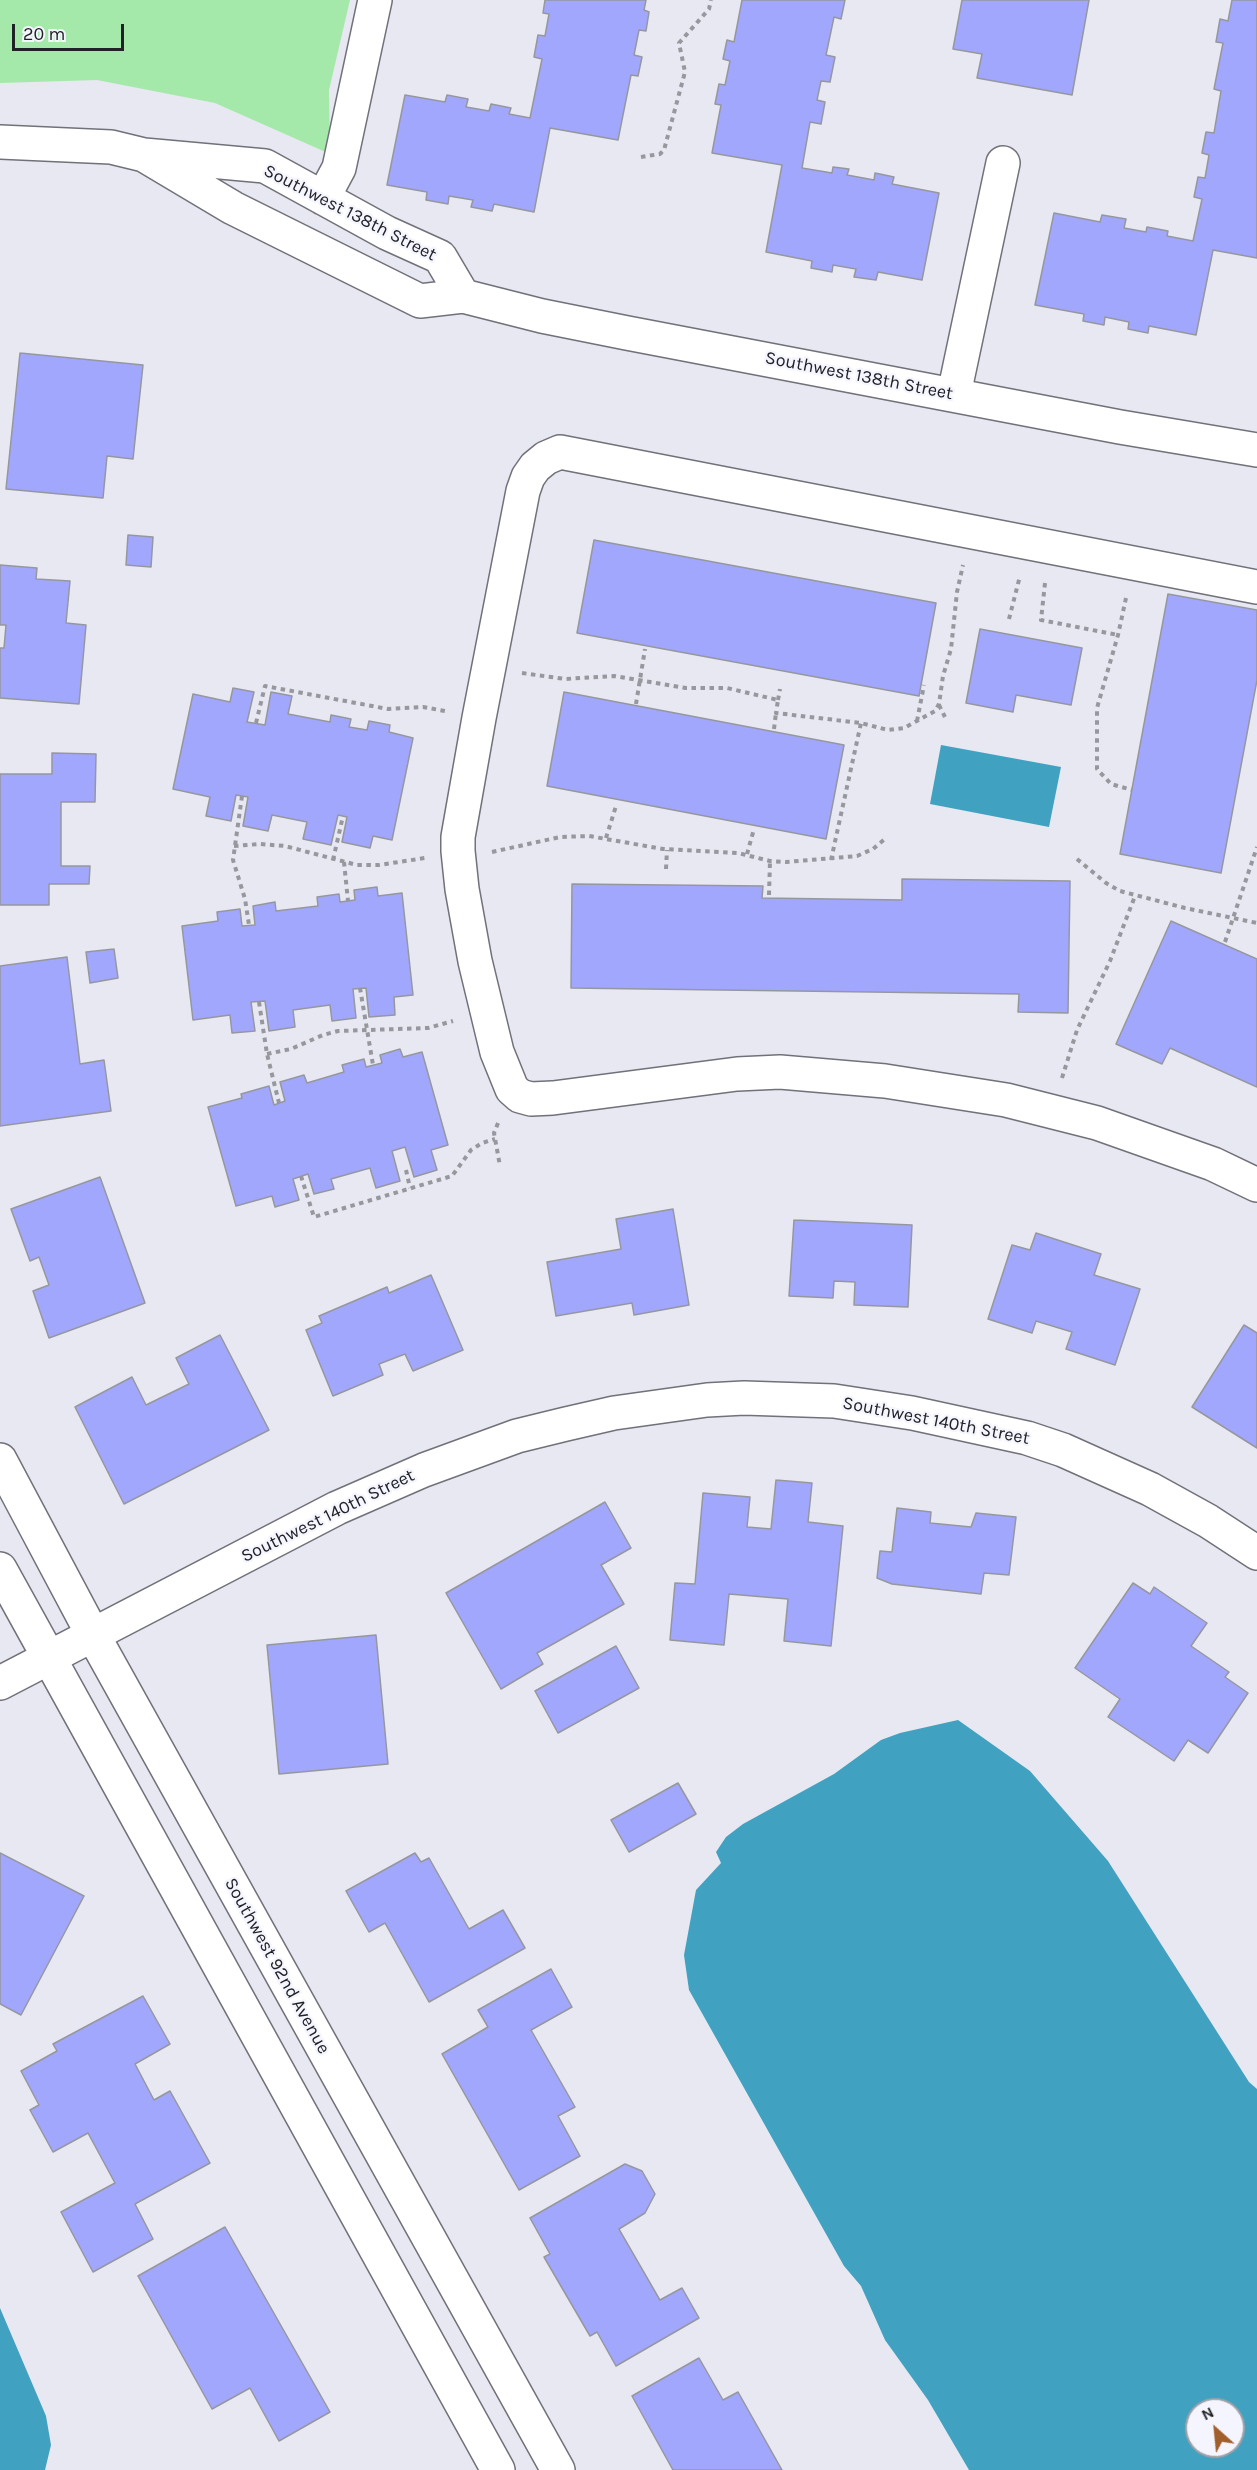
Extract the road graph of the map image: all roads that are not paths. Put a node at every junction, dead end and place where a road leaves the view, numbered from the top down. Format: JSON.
{"nodes":[{"id":1,"x":375,"y":0,"type":"edge"},
{"id":2,"x":0,"y":142,"type":"edge"},
{"id":3,"x":144,"y":155,"type":"junction"},
{"id":4,"x":1003,"y":163,"type":"dead end"},
{"id":5,"x":336,"y":205,"type":"junction"},
{"id":6,"x":326,"y":254,"type":"junction"},
{"id":7,"x":463,"y":296,"type":"junction"},
{"id":8,"x":954,"y":394,"type":"junction"},
{"id":9,"x":1257,"y":450,"type":"edge"},
{"id":10,"x":1257,"y":587,"type":"edge"},
{"id":11,"x":1257,"y":1185,"type":"edge"},
{"id":12,"x":0,"y":1460,"type":"edge"},
{"id":13,"x":1257,"y":1553,"type":"edge"},
{"id":14,"x":0,"y":1569,"type":"edge"},
{"id":15,"x":93,"y":1635,"type":"junction"},
{"id":16,"x":48,"y":1656,"type":"junction"},
{"id":17,"x":0,"y":1683,"type":"edge"},
{"id":18,"x":498,"y":2470,"type":"edge"},
{"id":19,"x":558,"y":2470,"type":"edge"}],
"edges":[{"from":1,"to":5,"type":"street"},
{"from":2,"to":3,"type":"street","name":"Southwest 138th Street"},
{"from":3,"to":5,"type":"street","name":"Southwest 138th Street"},
{"from":3,"to":6,"type":"street","name":"Southwest 138th Street"},
{"from":4,"to":8,"type":"street"},
{"from":5,"to":6,"type":"street"},
{"from":5,"to":7,"type":"street","name":"Southwest 138th Street"},
{"from":6,"to":7,"type":"street","name":"Southwest 138th Street"},
{"from":7,"to":8,"type":"street","name":"Southwest 138th Street"},
{"from":8,"to":9,"type":"street","name":"Southwest 138th Street"},
{"from":10,"to":11,"type":"street"},
{"from":12,"to":15,"type":"street","name":"Southwest 92nd Avenue"},
{"from":13,"to":15,"type":"street","name":"Southwest 140th Street"},
{"from":14,"to":16,"type":"street"},
{"from":15,"to":16,"type":"street","name":"Southwest 140th Street"},
{"from":15,"to":19,"type":"street","name":"Southwest 92nd Avenue"},
{"from":16,"to":17,"type":"street","name":"Southwest 140th Street"},
{"from":16,"to":18,"type":"street"}]}
